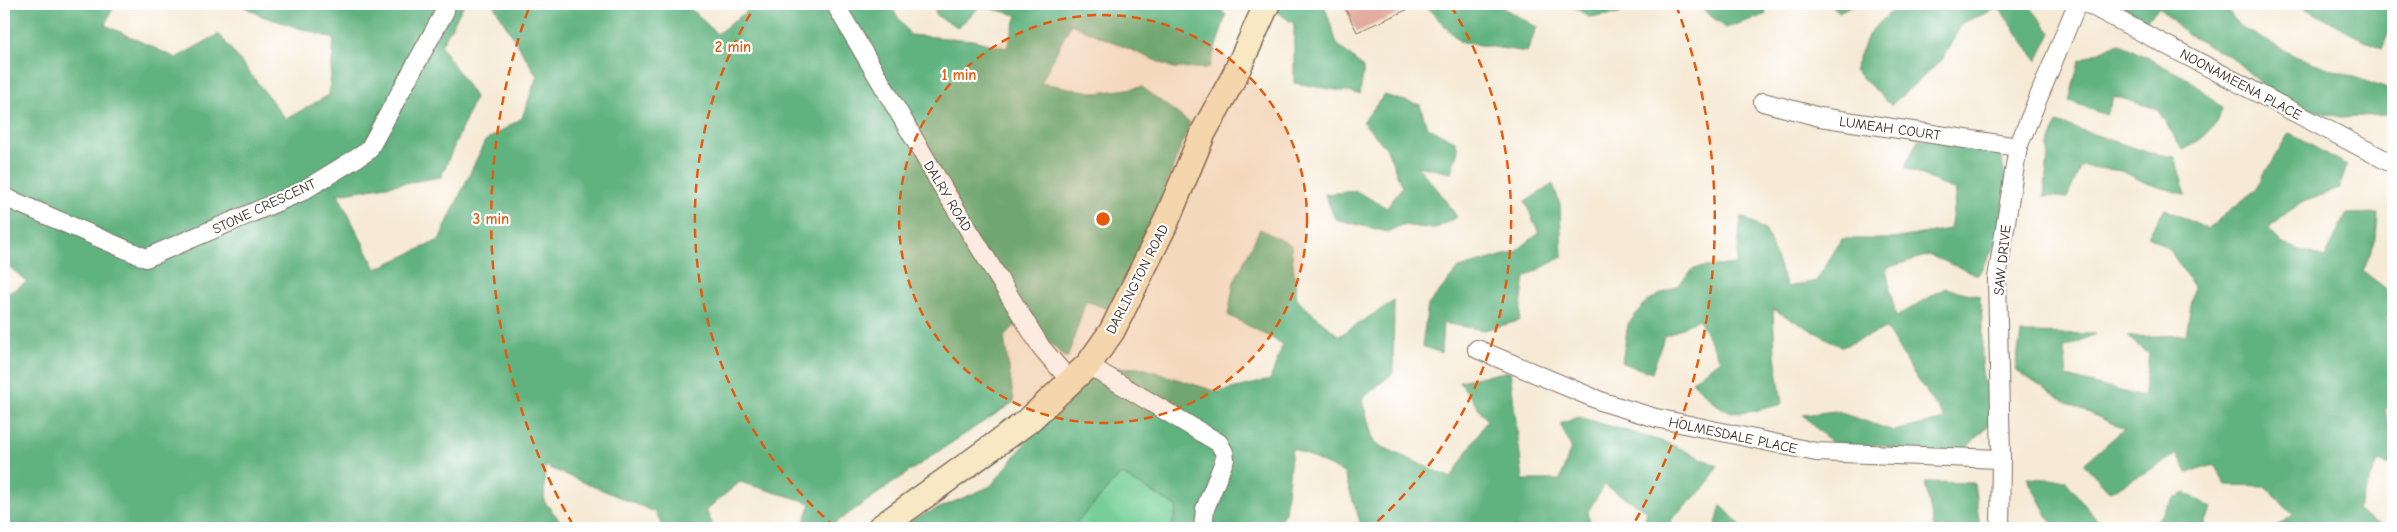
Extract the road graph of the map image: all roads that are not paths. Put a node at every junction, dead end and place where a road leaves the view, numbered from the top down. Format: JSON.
{"nodes":[{"id":1,"x":446,"y":4,"type":"edge"},
{"id":2,"x":835,"y":4,"type":"edge"},
{"id":3,"x":1267,"y":4,"type":"edge"},
{"id":4,"x":2076,"y":4,"type":"edge"},
{"id":5,"x":2088,"y":4,"type":"edge"},
{"id":6,"x":1764,"y":102,"type":"dead end"},
{"id":7,"x":2018,"y":147,"type":"junction"},
{"id":8,"x":2393,"y":164,"type":"edge"},
{"id":9,"x":4,"y":197,"type":"edge"},
{"id":10,"x":1477,"y":349,"type":"dead end"},
{"id":11,"x":1088,"y":364,"type":"junction"},
{"id":12,"x":1071,"y":382,"type":"junction"},
{"id":13,"x":2001,"y":459,"type":"junction"},
{"id":14,"x":880,"y":528,"type":"edge"},
{"id":15,"x":1203,"y":528,"type":"edge"},
{"id":16,"x":2000,"y":528,"type":"edge"}],
"edges":[{"from":1,"to":9,"type":"street","name":"STONE CRESCENT"},
{"from":2,"to":12,"type":"street","name":"DALRY ROAD"},
{"from":3,"to":11,"type":"street","name":"DARLINGTON ROAD"},
{"from":4,"to":7,"type":"street","name":"SAW DRIVE"},
{"from":5,"to":8,"type":"street","name":"NOONAMEENA PLACE"},
{"from":6,"to":7,"type":"street","name":"LUMEAH COURT"},
{"from":7,"to":13,"type":"street","name":"SAW DRIVE"},
{"from":10,"to":13,"type":"street","name":"HOLMESDALE PLACE"},
{"from":11,"to":12,"type":"street","name":"DARLINGTON ROAD"},
{"from":11,"to":15,"type":"street"},
{"from":12,"to":14,"type":"street","name":"DARLINGTON ROAD"},
{"from":13,"to":16,"type":"street","name":"SAW DRIVE"}]}
